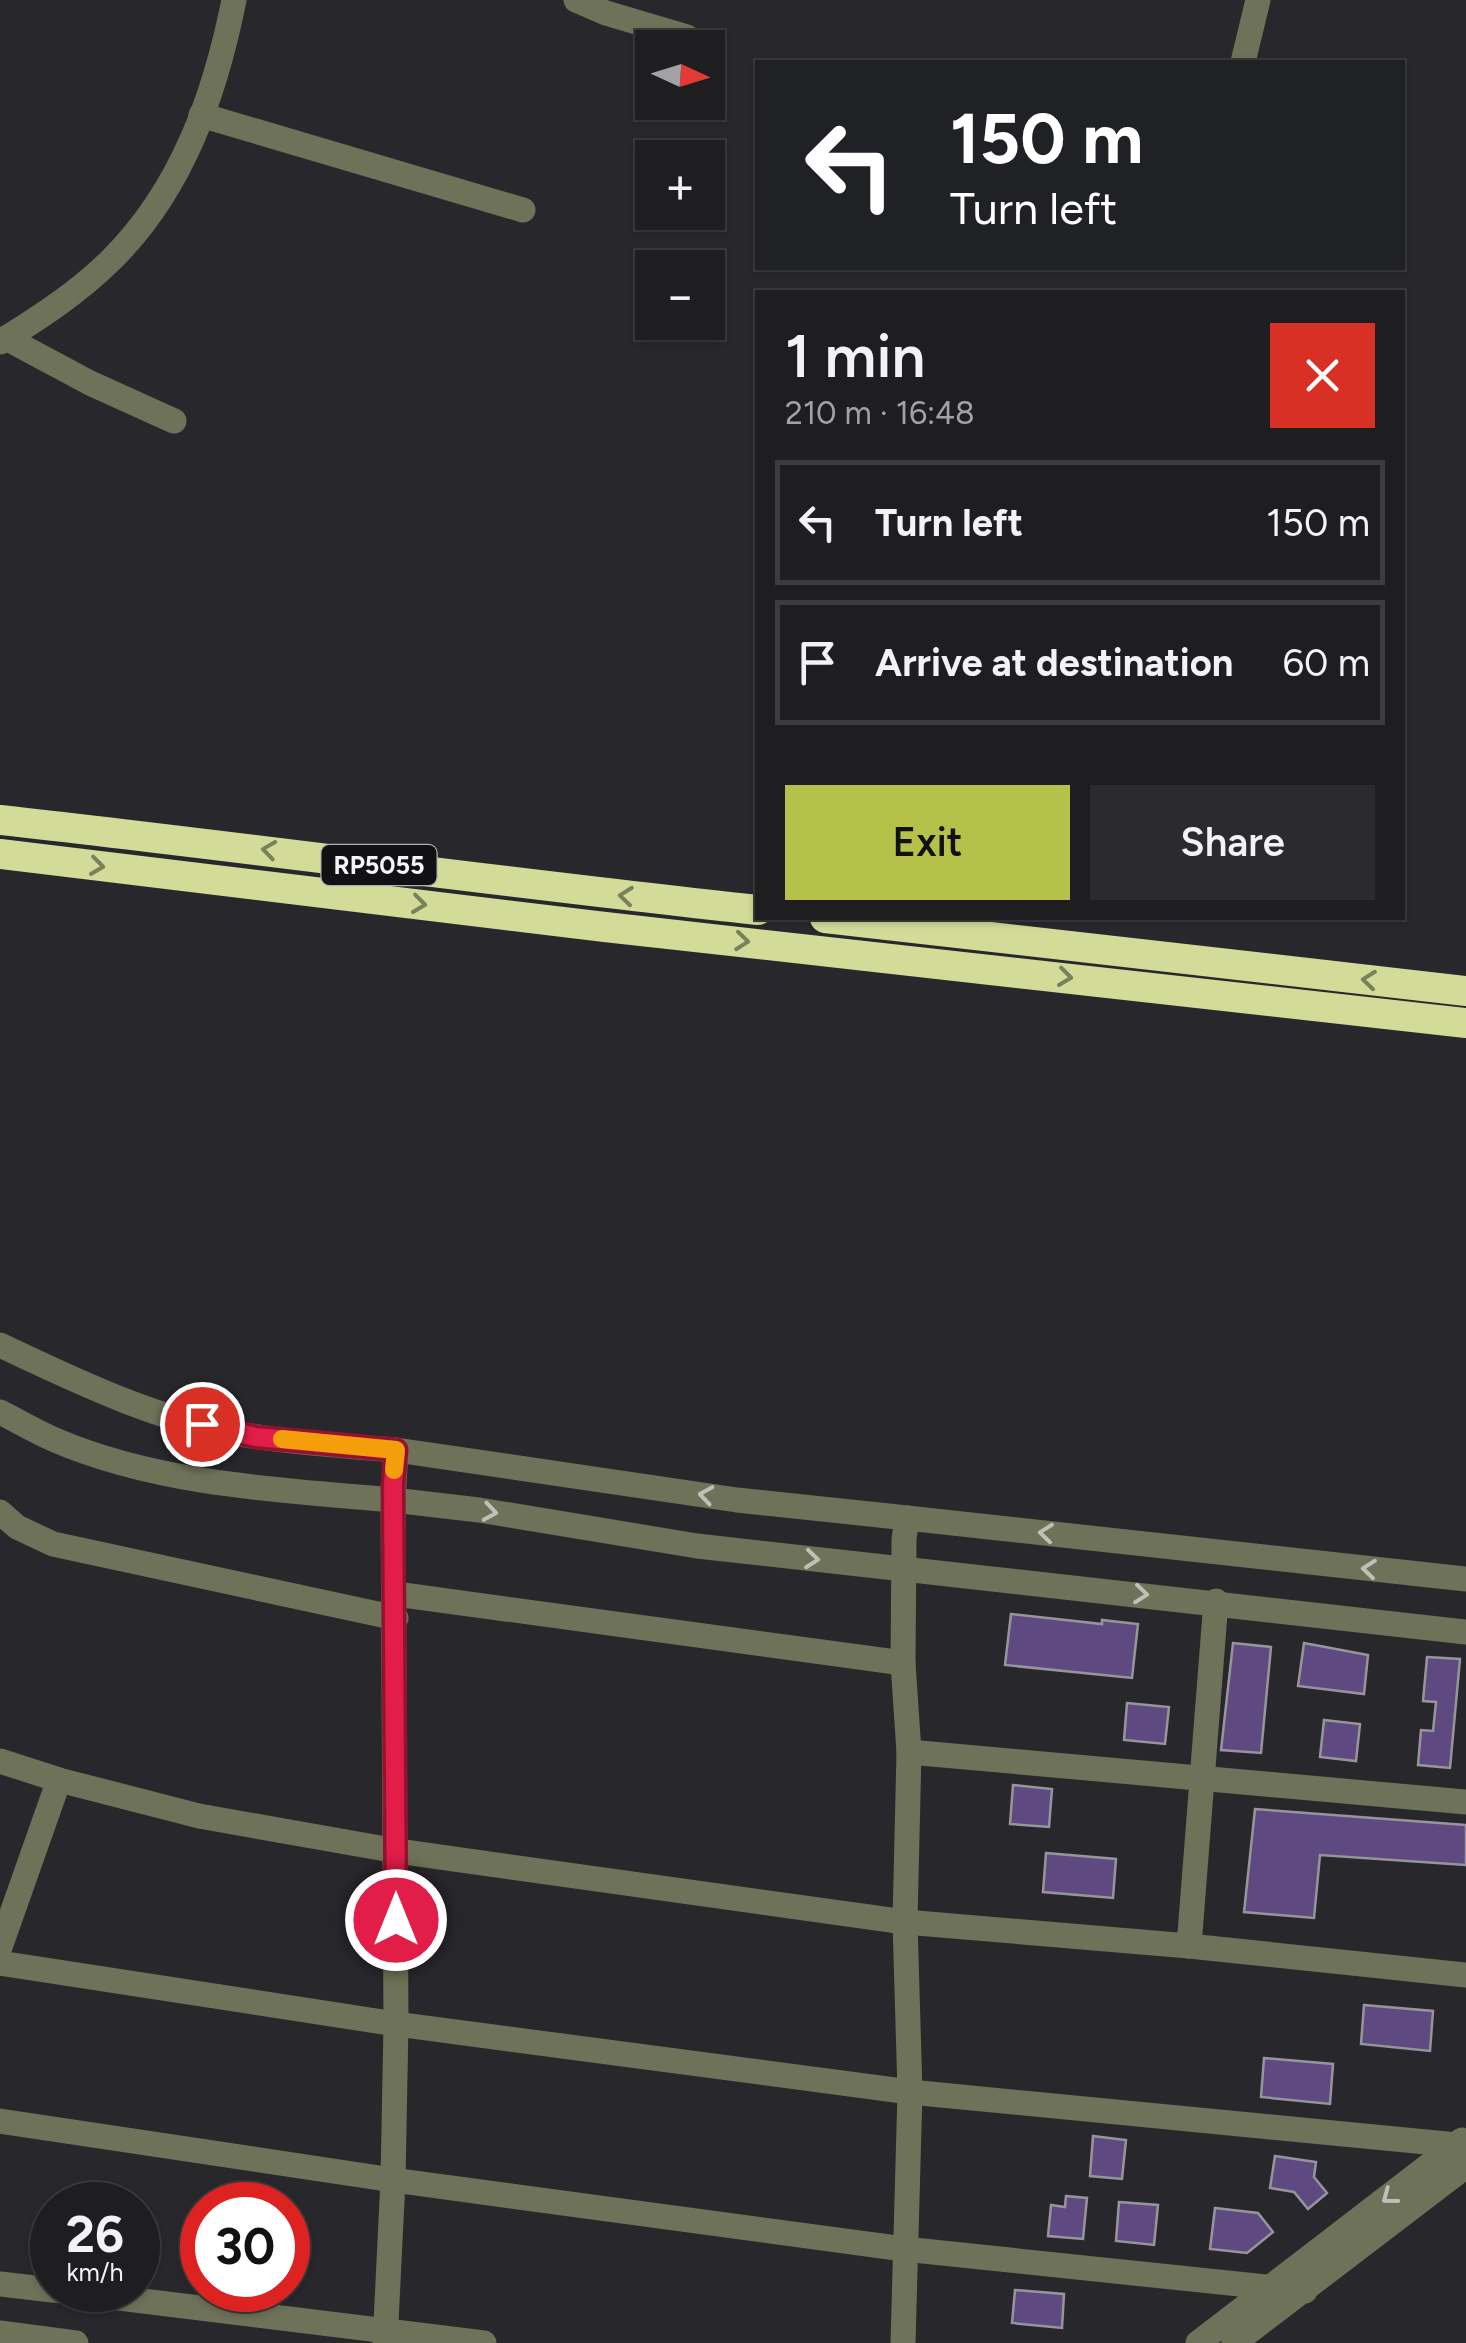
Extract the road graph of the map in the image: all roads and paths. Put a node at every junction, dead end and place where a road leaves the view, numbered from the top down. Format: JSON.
{"nodes":[{"id":1,"x":234,"y":0,"type":"edge"},
{"id":2,"x":576,"y":0,"type":"edge"},
{"id":3,"x":1258,"y":0,"type":"edge"},
{"id":4,"x":663,"y":30,"type":"edge"},
{"id":5,"x":1243,"y":60,"type":"edge"},
{"id":6,"x":201,"y":115,"type":"junction"},
{"id":7,"x":524,"y":210,"type":"dead end"},
{"id":8,"x":3,"y":340,"type":"edge"},
{"id":9,"x":174,"y":422,"type":"dead end"},
{"id":10,"x":0,"y":820,"type":"edge"},
{"id":11,"x":0,"y":854,"type":"edge"},
{"id":12,"x":755,"y":910,"type":"edge"},
{"id":13,"x":842,"y":920,"type":"edge"},
{"id":14,"x":1466,"y":991,"type":"edge"},
{"id":15,"x":1466,"y":1023,"type":"edge"},
{"id":16,"x":0,"y":1345,"type":"edge"},
{"id":17,"x":0,"y":1412,"type":"edge"},
{"id":18,"x":396,"y":1450,"type":"junction"},
{"id":19,"x":394,"y":1500,"type":"junction"},
{"id":20,"x":0,"y":1512,"type":"edge"},
{"id":21,"x":907,"y":1518,"type":"junction"},
{"id":22,"x":904,"y":1569,"type":"junction"},
{"id":23,"x":1466,"y":1580,"type":"edge"},
{"id":24,"x":1216,"y":1602,"type":"junction"},
{"id":25,"x":396,"y":1606,"type":"junction"},
{"id":26,"x":1466,"y":1632,"type":"edge"},
{"id":27,"x":903,"y":1662,"type":"junction"},
{"id":28,"x":909,"y":1752,"type":"junction"},
{"id":29,"x":0,"y":1761,"type":"edge"},
{"id":30,"x":1200,"y":1776,"type":"junction"},
{"id":31,"x":59,"y":1780,"type":"junction"},
{"id":32,"x":1466,"y":1802,"type":"edge"},
{"id":33,"x":396,"y":1850,"type":"junction"},
{"id":34,"x":906,"y":1922,"type":"junction"},
{"id":35,"x":1189,"y":1946,"type":"junction"},
{"id":36,"x":0,"y":1947,"type":"edge"},
{"id":37,"x":0,"y":1963,"type":"edge"},
{"id":38,"x":1466,"y":1975,"type":"edge"},
{"id":39,"x":396,"y":2024,"type":"junction"},
{"id":40,"x":910,"y":2092,"type":"junction"},
{"id":41,"x":0,"y":2121,"type":"edge"},
{"id":42,"x":1464,"y":2151,"type":"edge"},
{"id":43,"x":393,"y":2180,"type":"junction"},
{"id":44,"x":904,"y":2249,"type":"junction"},
{"id":45,"x":0,"y":2284,"type":"edge"},
{"id":46,"x":30,"y":2287,"type":"edge"},
{"id":47,"x":1270,"y":2287,"type":"junction"},
{"id":48,"x":1306,"y":2291,"type":"junction"},
{"id":49,"x":160,"y":2305,"type":"edge"},
{"id":50,"x":0,"y":2334,"type":"edge"},
{"id":51,"x":385,"y":2336,"type":"edge"},
{"id":52,"x":76,"y":2343,"type":"edge"},
{"id":53,"x":484,"y":2343,"type":"edge"},
{"id":54,"x":904,"y":2343,"type":"edge"},
{"id":55,"x":1198,"y":2343,"type":"edge"},
{"id":56,"x":1234,"y":2343,"type":"edge"}],
"edges":[{"from":1,"to":6,"type":"street"},
{"from":2,"to":4,"type":"street"},
{"from":3,"to":5,"type":"street"},
{"from":6,"to":7,"type":"street"},
{"from":6,"to":8,"type":"street"},
{"from":8,"to":9,"type":"street"},
{"from":12,"to":10,"type":"highway","number":"RP5055","one_way":true},
{"from":11,"to":15,"type":"highway","number":"RP5055","one_way":true},
{"from":14,"to":13,"type":"highway","one_way":true},
{"from":16,"to":18,"type":"street"},
{"from":17,"to":19,"type":"street"},
{"from":18,"to":19,"type":"street"},
{"from":21,"to":18,"type":"street","one_way":true},
{"from":19,"to":22,"type":"street","one_way":true},
{"from":19,"to":25,"type":"street"},
{"from":20,"to":25,"type":"street"},
{"from":21,"to":22,"type":"street"},
{"from":23,"to":21,"type":"street","one_way":true},
{"from":22,"to":24,"type":"street","one_way":true},
{"from":22,"to":27,"type":"street"},
{"from":24,"to":26,"type":"street"},
{"from":24,"to":30,"type":"street"},
{"from":25,"to":27,"type":"street"},
{"from":25,"to":33,"type":"street"},
{"from":27,"to":28,"type":"street"},
{"from":28,"to":30,"type":"street"},
{"from":28,"to":34,"type":"street"},
{"from":29,"to":31,"type":"street"},
{"from":30,"to":32,"type":"street"},
{"from":30,"to":35,"type":"street"},
{"from":31,"to":33,"type":"street"},
{"from":31,"to":36,"type":"street"},
{"from":33,"to":34,"type":"street"},
{"from":33,"to":39,"type":"street"},
{"from":34,"to":35,"type":"street"},
{"from":34,"to":40,"type":"street"},
{"from":35,"to":38,"type":"street"},
{"from":37,"to":39,"type":"street"},
{"from":39,"to":40,"type":"street"},
{"from":39,"to":43,"type":"street"},
{"from":40,"to":42,"type":"street"},
{"from":40,"to":44,"type":"street"},
{"from":41,"to":43,"type":"street"},
{"from":42,"to":47,"type":"street","one_way":true},
{"from":42,"to":48,"type":"street"},
{"from":43,"to":44,"type":"street"},
{"from":43,"to":51,"type":"street"},
{"from":44,"to":47,"type":"street"},
{"from":44,"to":54,"type":"street"},
{"from":45,"to":46,"type":"street"},
{"from":47,"to":48,"type":"street"},
{"from":47,"to":55,"type":"street"},
{"from":48,"to":56,"type":"street"},
{"from":49,"to":51,"type":"street"},
{"from":50,"to":52,"type":"street"},
{"from":51,"to":53,"type":"street"}]}
